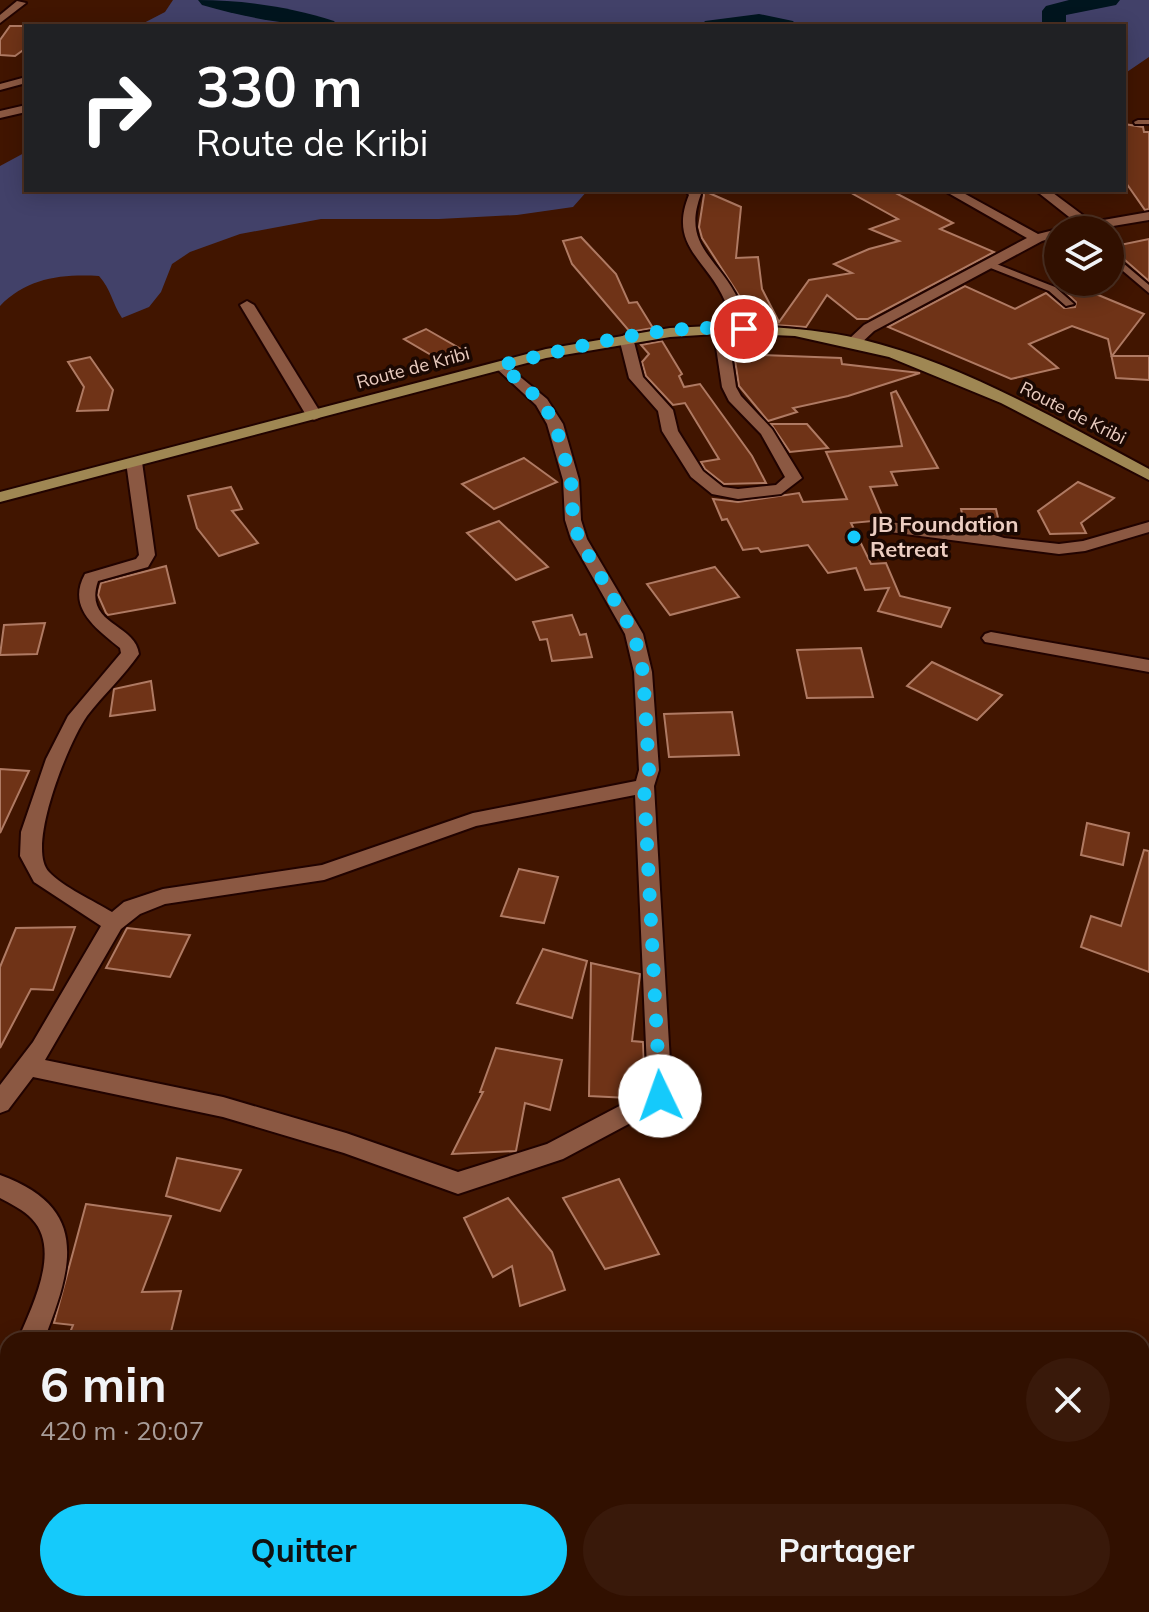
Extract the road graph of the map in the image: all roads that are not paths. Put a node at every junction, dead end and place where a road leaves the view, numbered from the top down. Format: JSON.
{"nodes":[{"id":1,"x":21,"y":3,"type":"dead end"},
{"id":2,"x":0,"y":20,"type":"edge"},
{"id":3,"x":24,"y":81,"type":"edge"},
{"id":4,"x":0,"y":87,"type":"edge"},
{"id":5,"x":24,"y":109,"type":"edge"},
{"id":6,"x":0,"y":115,"type":"edge"},
{"id":7,"x":1138,"y":122,"type":"dead end"},
{"id":8,"x":1149,"y":122,"type":"edge"},
{"id":9,"x":693,"y":192,"type":"edge"},
{"id":10,"x":957,"y":192,"type":"edge"},
{"id":11,"x":1043,"y":192,"type":"edge"},
{"id":12,"x":1066,"y":216,"type":"edge"},
{"id":13,"x":1146,"y":217,"type":"edge"},
{"id":14,"x":1124,"y":221,"type":"edge"},
{"id":15,"x":1044,"y":236,"type":"edge"},
{"id":16,"x":1037,"y":238,"type":"junction"},
{"id":17,"x":991,"y":265,"type":"junction"},
{"id":18,"x":1124,"y":268,"type":"edge"},
{"id":19,"x":1149,"y":290,"type":"edge"},
{"id":20,"x":1069,"y":304,"type":"dead end"},
{"id":21,"x":247,"y":305,"type":"dead end"},
{"id":22,"x":720,"y":327,"type":"junction"},
{"id":23,"x":626,"y":338,"type":"junction"},
{"id":24,"x":854,"y":342,"type":"junction"},
{"id":25,"x":501,"y":365,"type":"junction"},
{"id":26,"x":314,"y":415,"type":"junction"},
{"id":27,"x":134,"y":462,"type":"junction"},
{"id":28,"x":1149,"y":475,"type":"edge"},
{"id":29,"x":0,"y":497,"type":"edge"},
{"id":30,"x":888,"y":527,"type":"dead end"},
{"id":31,"x":1149,"y":527,"type":"edge"},
{"id":32,"x":991,"y":638,"type":"dead end"},
{"id":33,"x":1149,"y":666,"type":"edge"},
{"id":34,"x":644,"y":786,"type":"junction"},
{"id":35,"x":113,"y":923,"type":"junction"},
{"id":36,"x":27,"y":1066,"type":"junction"},
{"id":37,"x":0,"y":1103,"type":"edge"},
{"id":38,"x":0,"y":1186,"type":"edge"},
{"id":39,"x":34,"y":1332,"type":"edge"}],
"edges":[{"from":1,"to":2,"type":"street"},
{"from":3,"to":4,"type":"street"},
{"from":5,"to":6,"type":"street"},
{"from":7,"to":8,"type":"lane"},
{"from":9,"to":22,"type":"street"},
{"from":10,"to":16,"type":"street"},
{"from":11,"to":12,"type":"street"},
{"from":13,"to":14,"type":"street"},
{"from":15,"to":16,"type":"street"},
{"from":16,"to":17,"type":"street"},
{"from":17,"to":20,"type":"lane"},
{"from":17,"to":24,"type":"street"},
{"from":18,"to":19,"type":"lane"},
{"from":21,"to":26,"type":"street"},
{"from":22,"to":23,"type":"main road","name":"Route de Kribi"},
{"from":22,"to":23,"type":"street"},
{"from":22,"to":24,"type":"main road","name":"Route de Kribi"},
{"from":23,"to":25,"type":"main road","name":"Route de Kribi"},
{"from":24,"to":28,"type":"main road","name":"Route de Kribi"},
{"from":25,"to":26,"type":"main road","name":"Route de Kribi"},
{"from":25,"to":34,"type":"street"},
{"from":26,"to":27,"type":"main road","name":"Route de Kribi"},
{"from":27,"to":29,"type":"main road","name":"Route de Kribi"},
{"from":27,"to":35,"type":"street"},
{"from":30,"to":31,"type":"street"},
{"from":32,"to":33,"type":"street"},
{"from":34,"to":35,"type":"street"},
{"from":34,"to":36,"type":"street"},
{"from":35,"to":36,"type":"street"},
{"from":36,"to":37,"type":"street"},
{"from":38,"to":39,"type":"street"}]}
